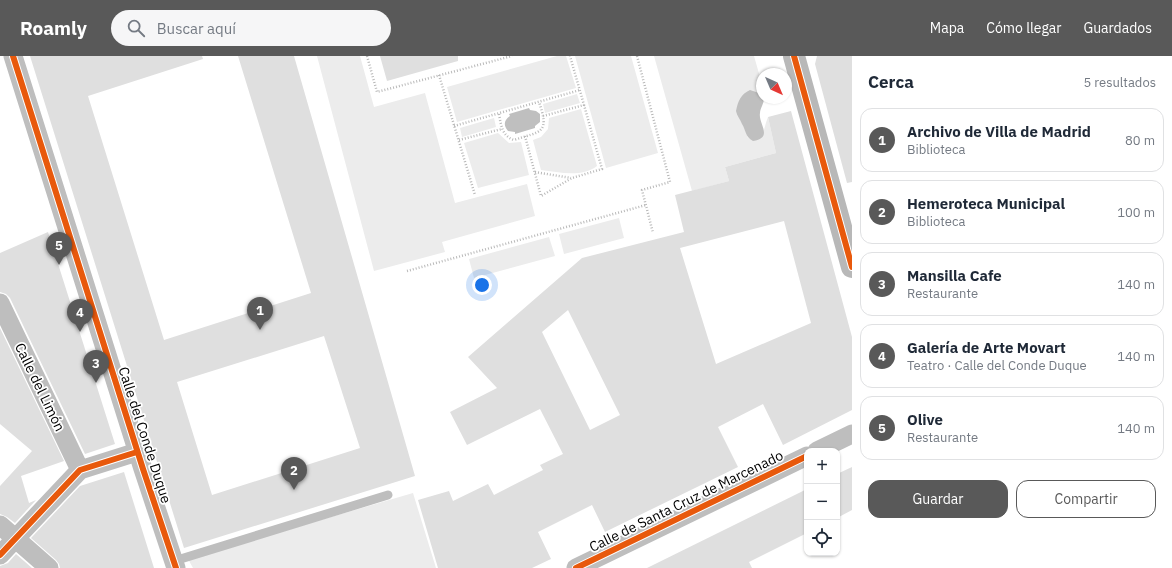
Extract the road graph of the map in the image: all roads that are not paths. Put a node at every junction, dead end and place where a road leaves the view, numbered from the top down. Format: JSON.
{"nodes":[{"id":1,"x":13,"y":56,"type":"edge"},
{"id":2,"x":794,"y":56,"type":"edge"},
{"id":3,"x":852,"y":267,"type":"edge"},
{"id":4,"x":0,"y":303,"type":"edge"},
{"id":5,"x":852,"y":434,"type":"edge"},
{"id":6,"x":823,"y":448,"type":"edge"},
{"id":7,"x":137,"y":452,"type":"junction"},
{"id":8,"x":804,"y":457,"type":"edge"},
{"id":9,"x":80,"y":470,"type":"junction"},
{"id":10,"x":388,"y":495,"type":"dead end"},
{"id":11,"x":0,"y":525,"type":"edge"},
{"id":12,"x":15,"y":538,"type":"junction"},
{"id":13,"x":0,"y":555,"type":"edge"},
{"id":14,"x":175,"y":564,"type":"edge"},
{"id":15,"x":49,"y":568,"type":"edge"},
{"id":16,"x":576,"y":568,"type":"edge"}],
"edges":[{"from":1,"to":7,"type":"street","name":"Calle del Conde Duque"},
{"from":2,"to":3,"type":"street"},
{"from":4,"to":9,"type":"street","name":"Calle del Limón"},
{"from":5,"to":6,"type":"street"},
{"from":7,"to":9,"type":"street"},
{"from":7,"to":14,"type":"street","name":"Calle del Conde Duque"},
{"from":8,"to":16,"type":"street","name":"Calle de Santa Cruz de Marcenado"},
{"from":9,"to":12,"type":"street"},
{"from":10,"to":14,"type":"lane"},
{"from":11,"to":12,"type":"street"},
{"from":12,"to":13,"type":"street"},
{"from":12,"to":15,"type":"street"}]}
